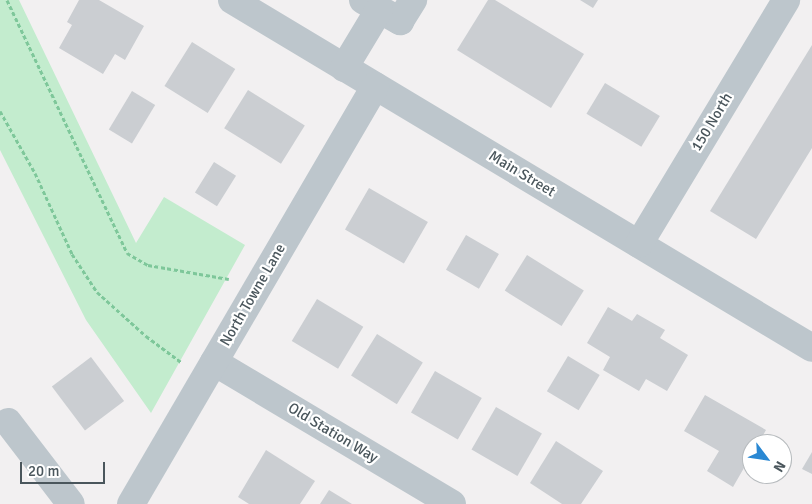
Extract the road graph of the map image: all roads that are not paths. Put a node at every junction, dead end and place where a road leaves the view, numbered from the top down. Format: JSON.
{"nodes":[{"id":1,"x":232,"y":0,"type":"edge"},
{"id":2,"x":413,"y":0,"type":"edge"},
{"id":3,"x":786,"y":0,"type":"edge"},
{"id":4,"x":371,"y":5,"type":"edge"},
{"id":5,"x":344,"y":68,"type":"junction"},
{"id":6,"x":375,"y":86,"type":"junction"},
{"id":7,"x":639,"y":244,"type":"junction"},
{"id":8,"x":812,"y":348,"type":"edge"},
{"id":9,"x":214,"y":362,"type":"junction"},
{"id":10,"x":8,"y":422,"type":"dead end"},
{"id":11,"x":71,"y":504,"type":"edge"},
{"id":12,"x":132,"y":504,"type":"edge"},
{"id":13,"x":452,"y":504,"type":"edge"}],
"edges":[{"from":1,"to":5,"type":"street","name":"Main Street"},
{"from":2,"to":4,"type":"street"},
{"from":3,"to":7,"type":"street","name":"150 North"},
{"from":4,"to":5,"type":"street"},
{"from":5,"to":6,"type":"street","name":"Main Street"},
{"from":6,"to":7,"type":"street","name":"Main Street"},
{"from":6,"to":9,"type":"street","name":"North Towne Lane"},
{"from":7,"to":8,"type":"street","name":"Main Street"},
{"from":9,"to":12,"type":"street","name":"North Towne Lane"},
{"from":9,"to":13,"type":"street","name":"Old Station Way"},
{"from":10,"to":11,"type":"street"}]}
